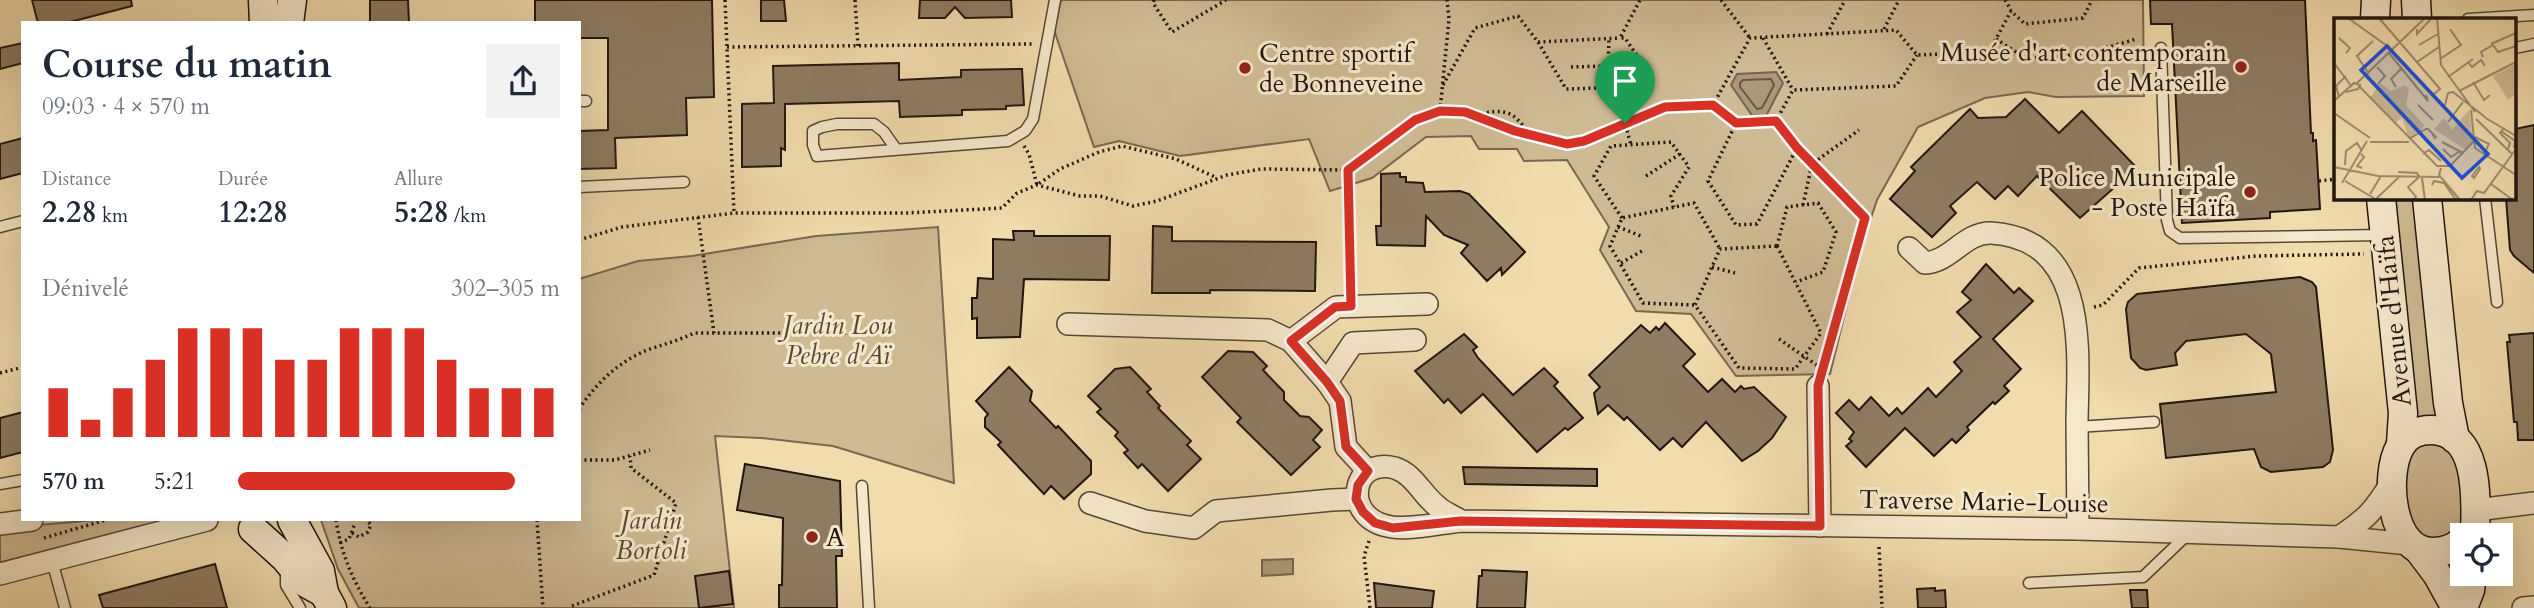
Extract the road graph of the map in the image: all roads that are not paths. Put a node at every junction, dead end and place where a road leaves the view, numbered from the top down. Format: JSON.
{"nodes":[{"id":1,"x":264,"y":0,"type":"edge"},
{"id":2,"x":292,"y":0,"type":"edge"},
{"id":3,"x":1055,"y":0,"type":"edge"},
{"id":4,"x":2376,"y":0,"type":"edge"},
{"id":5,"x":2416,"y":0,"type":"edge"},
{"id":6,"x":2534,"y":15,"type":"edge"},
{"id":7,"x":2375,"y":18,"type":"edge"},
{"id":8,"x":2417,"y":18,"type":"edge"},
{"id":9,"x":2484,"y":18,"type":"edge"},
{"id":10,"x":264,"y":21,"type":"edge"},
{"id":11,"x":289,"y":21,"type":"edge"},
{"id":12,"x":2534,"y":44,"type":"edge"},
{"id":13,"x":2161,"y":48,"type":"dead end"},
{"id":14,"x":2516,"y":48,"type":"edge"},
{"id":15,"x":896,"y":149,"type":"junction"},
{"id":16,"x":684,"y":182,"type":"dead end"},
{"id":17,"x":581,"y":187,"type":"edge"},
{"id":18,"x":2381,"y":200,"type":"edge"},
{"id":19,"x":2427,"y":200,"type":"edge"},
{"id":20,"x":2485,"y":200,"type":"edge"},
{"id":21,"x":21,"y":222,"type":"edge"},
{"id":22,"x":0,"y":227,"type":"edge"},
{"id":23,"x":2386,"y":244,"type":"junction"},
{"id":24,"x":1909,"y":248,"type":"dead end"},
{"id":25,"x":2497,"y":302,"type":"dead end"},
{"id":26,"x":1427,"y":304,"type":"dead end"},
{"id":27,"x":1068,"y":324,"type":"dead end"},
{"id":28,"x":1415,"y":340,"type":"dead end"},
{"id":29,"x":1291,"y":341,"type":"junction"},
{"id":30,"x":1820,"y":378,"type":"road end"},
{"id":31,"x":1327,"y":382,"type":"junction"},
{"id":32,"x":2154,"y":422,"type":"dead end"},
{"id":33,"x":2077,"y":427,"type":"junction"},
{"id":34,"x":2455,"y":439,"type":"junction"},
{"id":35,"x":2401,"y":444,"type":"junction"},
{"id":36,"x":1368,"y":471,"type":"junction"},
{"id":37,"x":21,"y":480,"type":"edge"},
{"id":38,"x":2391,"y":482,"type":"junction"},
{"id":39,"x":0,"y":484,"type":"edge"},
{"id":40,"x":862,"y":486,"type":"dead end"},
{"id":41,"x":1356,"y":499,"type":"junction"},
{"id":42,"x":1090,"y":503,"type":"dead end"},
{"id":43,"x":2534,"y":503,"type":"edge"},
{"id":44,"x":202,"y":521,"type":"edge"},
{"id":45,"x":279,"y":521,"type":"edge"},
{"id":46,"x":293,"y":521,"type":"edge"},
{"id":47,"x":1461,"y":521,"type":"junction"},
{"id":48,"x":2471,"y":523,"type":"edge"},
{"id":49,"x":2486,"y":523,"type":"edge"},
{"id":50,"x":0,"y":524,"type":"edge"},
{"id":51,"x":242,"y":524,"type":"edge"},
{"id":52,"x":1820,"y":526,"type":"junction"},
{"id":53,"x":37,"y":529,"type":"edge"},
{"id":54,"x":2078,"y":529,"type":"junction"},
{"id":55,"x":2190,"y":533,"type":"junction"},
{"id":56,"x":2339,"y":537,"type":"junction"},
{"id":57,"x":2414,"y":547,"type":"junction"},
{"id":58,"x":2450,"y":550,"type":"edge"},
{"id":59,"x":285,"y":558,"type":"junction"},
{"id":60,"x":52,"y":561,"type":"junction"},
{"id":61,"x":0,"y":574,"type":"edge"},
{"id":62,"x":2029,"y":583,"type":"dead end"},
{"id":63,"x":2470,"y":586,"type":"edge"},
{"id":64,"x":328,"y":601,"type":"edge"},
{"id":65,"x":2534,"y":607,"type":"edge"},
{"id":66,"x":65,"y":608,"type":"edge"},
{"id":67,"x":300,"y":608,"type":"edge"},
{"id":68,"x":869,"y":608,"type":"edge"},
{"id":69,"x":2456,"y":608,"type":"edge"},
{"id":70,"x":2463,"y":608,"type":"edge"},
{"id":71,"x":2524,"y":608,"type":"edge"}],
"edges":[{"from":1,"to":10,"type":"street"},
{"from":2,"to":11,"type":"street"},
{"from":3,"to":15,"type":"lane"},
{"from":4,"to":7,"type":"street"},
{"from":5,"to":8,"type":"street"},
{"from":6,"to":9,"type":"lane"},
{"from":12,"to":14,"type":"lane"},
{"from":13,"to":23,"type":"lane"},
{"from":15,"to":15,"type":"lane"},
{"from":16,"to":17,"type":"lane"},
{"from":18,"to":23,"type":"street","name":"Avenue d'Haïfa"},
{"from":19,"to":34,"type":"street","name":"Avenue d'Haïfa"},
{"from":20,"to":25,"type":"lane"},
{"from":21,"to":22,"type":"lane"},
{"from":23,"to":35,"type":"street","name":"Avenue d'Haïfa"},
{"from":24,"to":33,"type":"street"},
{"from":26,"to":29,"type":"street"},
{"from":27,"to":29,"type":"street"},
{"from":28,"to":31,"type":"street"},
{"from":29,"to":31,"type":"street"},
{"from":30,"to":52,"type":"street"},
{"from":31,"to":36,"type":"street"},
{"from":32,"to":33,"type":"lane"},
{"from":33,"to":54,"type":"street"},
{"from":34,"to":35,"type":"street"},
{"from":34,"to":48,"type":"street"},
{"from":35,"to":38,"type":"street"},
{"from":36,"to":41,"type":"street"},
{"from":36,"to":47,"type":"street"},
{"from":37,"to":39,"type":"lane"},
{"from":38,"to":56,"type":"street"},
{"from":38,"to":57,"type":"street"},
{"from":40,"to":68,"type":"lane"},
{"from":41,"to":42,"type":"street"},
{"from":41,"to":47,"type":"street","name":"Traverse Marie-Louise"},
{"from":43,"to":49,"type":"street"},
{"from":44,"to":60,"type":"street"},
{"from":45,"to":51,"type":"street"},
{"from":46,"to":64,"type":"street"},
{"from":47,"to":52,"type":"street","name":"Traverse Marie-Louise"},
{"from":50,"to":53,"type":"street"},
{"from":51,"to":59,"type":"street"},
{"from":52,"to":54,"type":"street","name":"Traverse Marie-Louise"},
{"from":54,"to":55,"type":"street","name":"Traverse Marie-Louise"},
{"from":55,"to":56,"type":"street","name":"Traverse Marie-Louise"},
{"from":55,"to":62,"type":"lane"},
{"from":56,"to":57,"type":"street","name":"Traverse Marie-Louise"},
{"from":57,"to":58,"type":"street"},
{"from":57,"to":69,"type":"street"},
{"from":59,"to":64,"type":"street"},
{"from":59,"to":67,"type":"lane"},
{"from":60,"to":61,"type":"street"},
{"from":60,"to":66,"type":"lane"},
{"from":63,"to":70,"type":"street"},
{"from":65,"to":71,"type":"street"}]}
